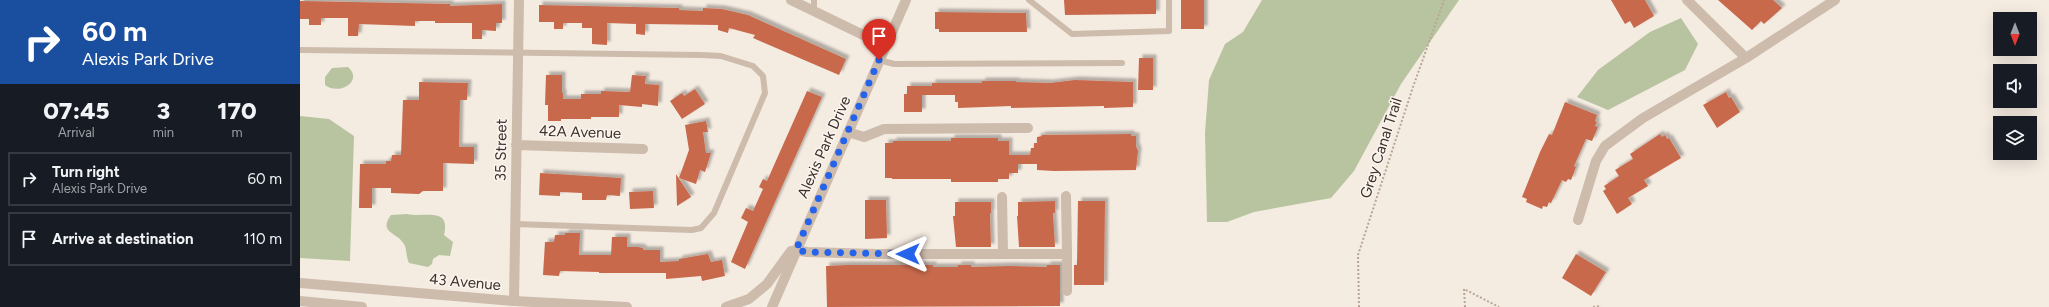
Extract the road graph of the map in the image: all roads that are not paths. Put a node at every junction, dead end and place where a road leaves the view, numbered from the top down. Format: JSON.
{"nodes":[{"id":1,"x":519,"y":0,"type":"edge"},
{"id":2,"x":791,"y":0,"type":"edge"},
{"id":3,"x":814,"y":0,"type":"edge"},
{"id":4,"x":906,"y":0,"type":"edge"},
{"id":5,"x":1029,"y":0,"type":"edge"},
{"id":6,"x":1169,"y":0,"type":"edge"},
{"id":7,"x":1687,"y":0,"type":"edge"},
{"id":8,"x":1835,"y":0,"type":"edge"},
{"id":9,"x":814,"y":11,"type":"junction"},
{"id":10,"x":886,"y":46,"type":"junction"},
{"id":11,"x":300,"y":50,"type":"edge"},
{"id":12,"x":519,"y":52,"type":"junction"},
{"id":13,"x":1746,"y":58,"type":"junction"},
{"id":14,"x":879,"y":60,"type":"junction"},
{"id":15,"x":1122,"y":63,"type":"dead end"},
{"id":16,"x":1028,"y":128,"type":"dead end"},
{"id":17,"x":848,"y":132,"type":"junction"},
{"id":18,"x":516,"y":145,"type":"junction"},
{"id":19,"x":644,"y":149,"type":"dead end"},
{"id":20,"x":1066,"y":196,"type":"dead end"},
{"id":21,"x":1002,"y":197,"type":"dead end"},
{"id":22,"x":1578,"y":220,"type":"dead end"},
{"id":23,"x":515,"y":224,"type":"junction"},
{"id":24,"x":801,"y":236,"type":"junction"},
{"id":25,"x":796,"y":250,"type":"junction"},
{"id":26,"x":1003,"y":254,"type":"junction"},
{"id":27,"x":1067,"y":254,"type":"junction"},
{"id":28,"x":300,"y":283,"type":"edge"},
{"id":29,"x":1067,"y":291,"type":"dead end"},
{"id":30,"x":300,"y":301,"type":"edge"},
{"id":31,"x":514,"y":301,"type":"junction"},
{"id":32,"x":362,"y":307,"type":"edge"},
{"id":33,"x":627,"y":307,"type":"edge"},
{"id":34,"x":726,"y":307,"type":"edge"},
{"id":35,"x":772,"y":307,"type":"edge"}],
"edges":[{"from":1,"to":12,"type":"street","name":"35 Street"},
{"from":2,"to":9,"type":"street"},
{"from":3,"to":9,"type":"lane"},
{"from":4,"to":10,"type":"street","name":"Alexis Park Drive"},
{"from":5,"to":6,"type":"lane"},
{"from":7,"to":13,"type":"street"},
{"from":8,"to":13,"type":"street"},
{"from":9,"to":10,"type":"street"},
{"from":10,"to":14,"type":"street","name":"Alexis Park Drive"},
{"from":11,"to":12,"type":"lane"},
{"from":12,"to":18,"type":"street","name":"35 Street"},
{"from":12,"to":23,"type":"lane"},
{"from":13,"to":22,"type":"street"},
{"from":14,"to":15,"type":"lane"},
{"from":14,"to":17,"type":"street","name":"Alexis Park Drive"},
{"from":16,"to":17,"type":"street"},
{"from":17,"to":24,"type":"street","name":"Alexis Park Drive"},
{"from":18,"to":19,"type":"street","name":"42A Avenue"},
{"from":18,"to":23,"type":"street","name":"35 Street"},
{"from":20,"to":27,"type":"street"},
{"from":21,"to":26,"type":"street"},
{"from":23,"to":31,"type":"street","name":"35 Street"},
{"from":24,"to":25,"type":"street","name":"Alexis Park Drive"},
{"from":24,"to":34,"type":"street"},
{"from":25,"to":26,"type":"street"},
{"from":25,"to":35,"type":"street","name":"Alexis Park Drive"},
{"from":26,"to":27,"type":"street"},
{"from":27,"to":29,"type":"street"},
{"from":28,"to":31,"type":"street","name":"43 Avenue"},
{"from":30,"to":32,"type":"street"},
{"from":31,"to":33,"type":"street","name":"43 Avenue"}]}
